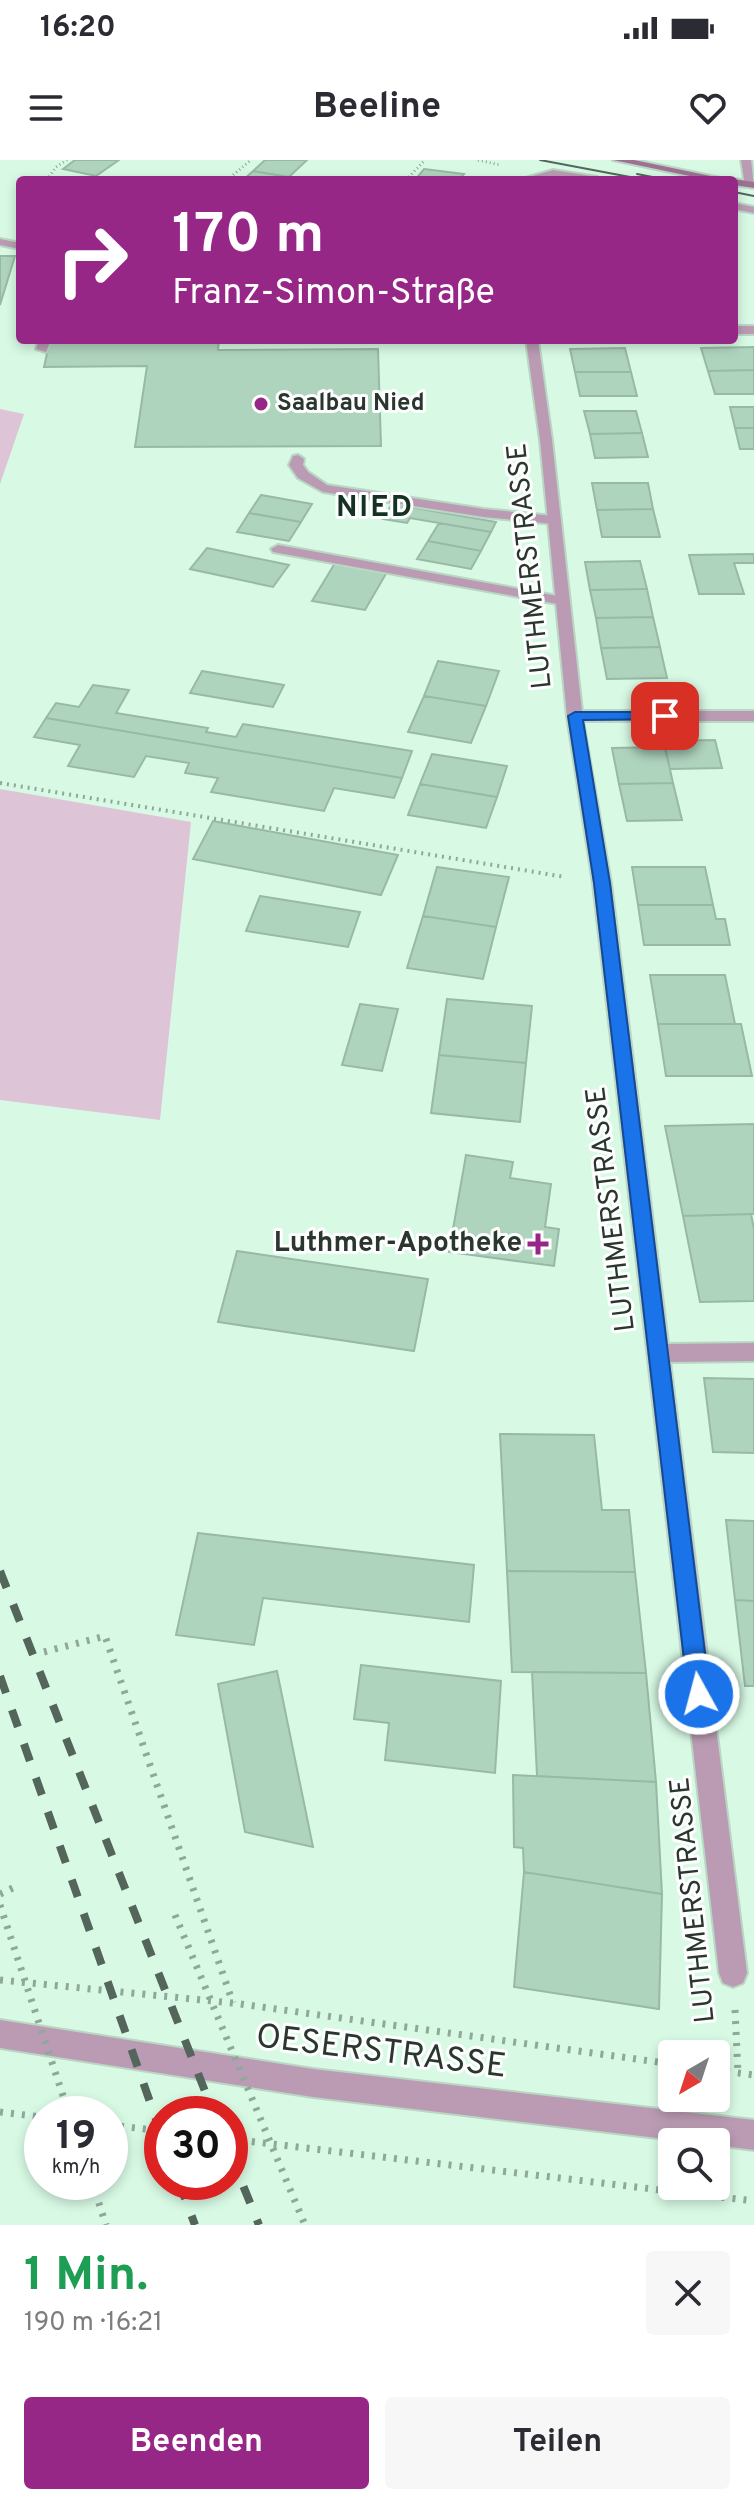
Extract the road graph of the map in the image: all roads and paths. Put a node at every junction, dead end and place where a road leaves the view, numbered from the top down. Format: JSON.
{"nodes":[{"id":1,"x":67,"y":160,"type":"edge"},
{"id":2,"x":251,"y":160,"type":"edge"},
{"id":3,"x":425,"y":160,"type":"edge"},
{"id":4,"x":618,"y":160,"type":"edge"},
{"id":5,"x":746,"y":160,"type":"edge"},
{"id":6,"x":50,"y":176,"type":"edge"},
{"id":7,"x":232,"y":176,"type":"edge"},
{"id":8,"x":410,"y":176,"type":"edge"},
{"id":9,"x":536,"y":176,"type":"edge"},
{"id":10,"x":560,"y":176,"type":"edge"},
{"id":11,"x":704,"y":176,"type":"edge"},
{"id":12,"x":752,"y":185,"type":"edge"},
{"id":13,"x":532,"y":344,"type":"edge"},
{"id":14,"x":298,"y":459,"type":"dead end"},
{"id":15,"x":554,"y":520,"type":"junction"},
{"id":16,"x":278,"y":549,"type":"dead end"},
{"id":17,"x":563,"y":601,"type":"junction"},
{"id":18,"x":575,"y":716,"type":"junction"},
{"id":19,"x":754,"y":716,"type":"edge"},
{"id":20,"x":0,"y":783,"type":"edge"},
{"id":21,"x":602,"y":883,"type":"junction"},
{"id":22,"x":754,"y":1352,"type":"edge"},
{"id":23,"x":658,"y":1353,"type":"junction"},
{"id":24,"x":44,"y":1652,"type":"dead end"},
{"id":25,"x":17,"y":1886,"type":"dead end"},
{"id":26,"x":0,"y":1894,"type":"edge"},
{"id":27,"x":0,"y":1905,"type":"edge"},
{"id":28,"x":175,"y":1915,"type":"dead end"},
{"id":29,"x":733,"y":1973,"type":"joint"},
{"id":30,"x":0,"y":1980,"type":"edge"},
{"id":31,"x":233,"y":2003,"type":"junction"},
{"id":32,"x":0,"y":2034,"type":"edge"},
{"id":33,"x":658,"y":2062,"type":"edge"},
{"id":34,"x":730,"y":2072,"type":"edge"},
{"id":35,"x":738,"y":2073,"type":"junction"},
{"id":36,"x":754,"y":2075,"type":"edge"},
{"id":37,"x":63,"y":2096,"type":"edge"},
{"id":38,"x":0,"y":2112,"type":"edge"},
{"id":39,"x":24,"y":2115,"type":"edge"},
{"id":40,"x":754,"y":2135,"type":"edge"},
{"id":41,"x":248,"y":2141,"type":"edge"},
{"id":42,"x":98,"y":2200,"type":"edge"},
{"id":43,"x":754,"y":2201,"type":"edge"},
{"id":44,"x":106,"y":2225,"type":"edge"},
{"id":45,"x":305,"y":2225,"type":"edge"}],
"edges":[{"from":1,"to":6,"type":"path"},
{"from":2,"to":7,"type":"path"},
{"from":3,"to":8,"type":"path"},
{"from":4,"to":11,"type":"main road"},
{"from":5,"to":12,"type":"street"},
{"from":9,"to":10,"type":"street"},
{"from":13,"to":15,"type":"street","name":"LUTHMERSTRASSE"},
{"from":14,"to":15,"type":"street"},
{"from":15,"to":17,"type":"street","name":"LUTHMERSTRASSE"},
{"from":16,"to":17,"type":"street"},
{"from":17,"to":18,"type":"street","name":"LUTHMERSTRASSE"},
{"from":18,"to":19,"type":"street"},
{"from":18,"to":21,"type":"street","name":"LUTHMERSTRASSE"},
{"from":20,"to":21,"type":"path"},
{"from":21,"to":23,"type":"street","name":"LUTHMERSTRASSE"},
{"from":22,"to":23,"type":"street"},
{"from":23,"to":29,"type":"street","name":"LUTHMERSTRASSE"},
{"from":24,"to":31,"type":"path"},
{"from":25,"to":26,"type":"path"},
{"from":27,"to":37,"type":"path","bridge":true},
{"from":28,"to":45,"type":"path","bridge":true},
{"from":29,"to":35,"type":"path","name":"LUTHMERSTRASSE"},
{"from":30,"to":31,"type":"path"},
{"from":31,"to":33,"type":"path"},
{"from":32,"to":40,"type":"street","name":"OESERSTRASSE"},
{"from":34,"to":35,"type":"path"},
{"from":35,"to":36,"type":"path"},
{"from":38,"to":39,"type":"path"},
{"from":41,"to":43,"type":"path"},
{"from":42,"to":44,"type":"path"}]}
